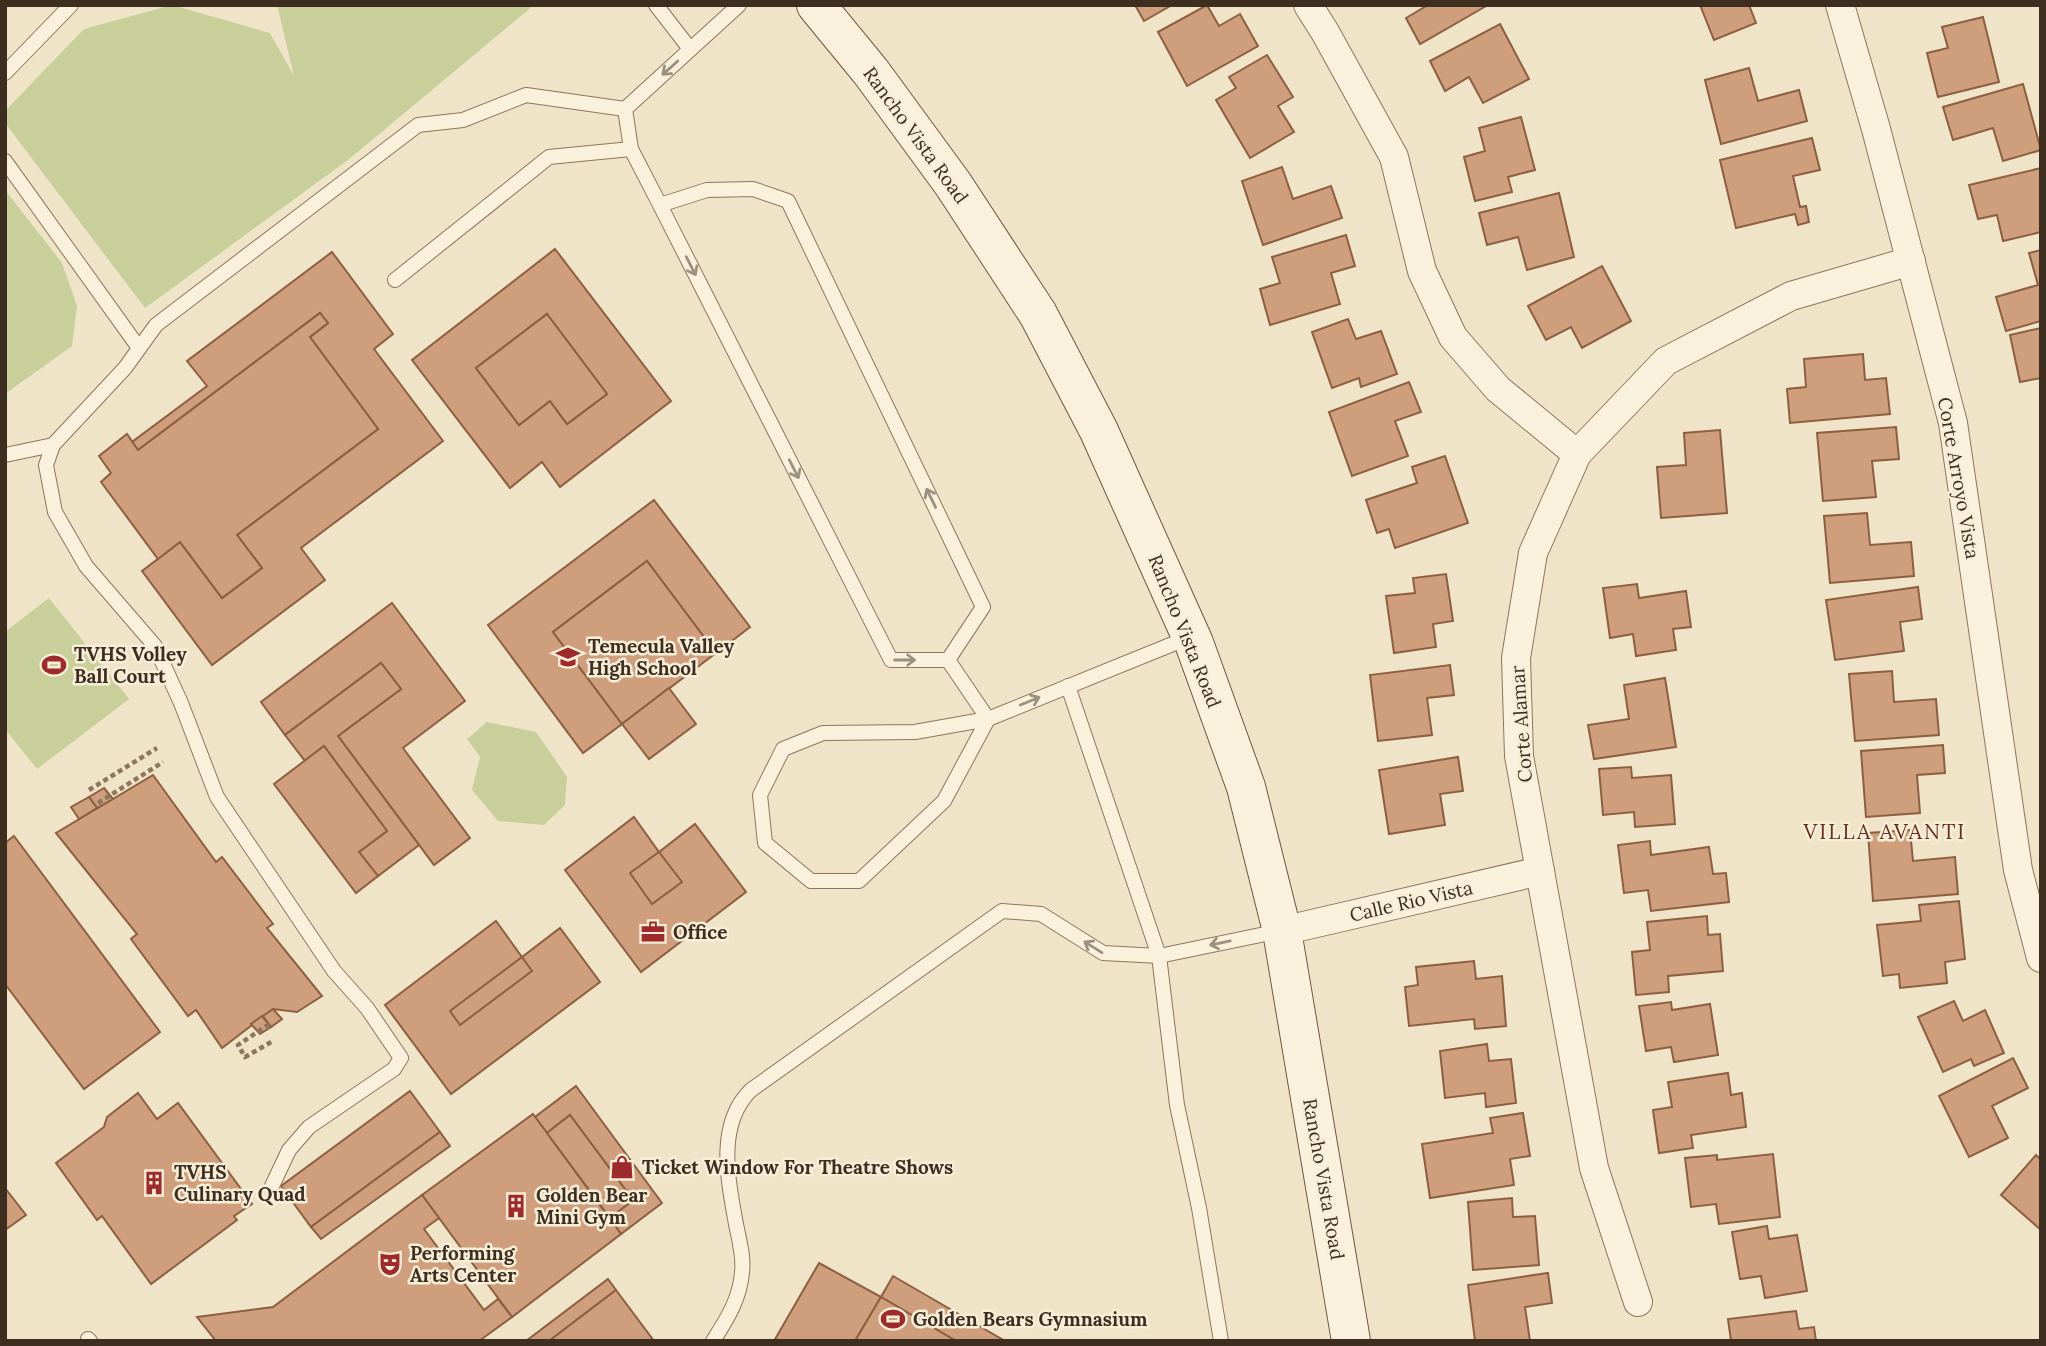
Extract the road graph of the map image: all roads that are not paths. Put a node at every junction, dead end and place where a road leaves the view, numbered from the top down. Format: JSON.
{"nodes":[{"id":1,"x":71,"y":5,"type":"edge"},
{"id":2,"x":656,"y":5,"type":"edge"},
{"id":3,"x":739,"y":5,"type":"edge"},
{"id":4,"x":816,"y":5,"type":"edge"},
{"id":5,"x":1308,"y":5,"type":"edge"},
{"id":6,"x":1840,"y":5,"type":"edge"},
{"id":7,"x":690,"y":50,"type":"junction"},
{"id":8,"x":5,"y":73,"type":"edge"},
{"id":9,"x":625,"y":109,"type":"junction"},
{"id":10,"x":631,"y":149,"type":"junction"},
{"id":11,"x":5,"y":162,"type":"edge"},
{"id":12,"x":660,"y":205,"type":"junction"},
{"id":13,"x":1911,"y":261,"type":"junction"},
{"id":14,"x":394,"y":279,"type":"dead end"},
{"id":15,"x":139,"y":348,"type":"junction"},
{"id":16,"x":53,"y":445,"type":"junction"},
{"id":17,"x":1577,"y":454,"type":"junction"},
{"id":18,"x":5,"y":455,"type":"edge"},
{"id":19,"x":1191,"y":637,"type":"junction"},
{"id":20,"x":948,"y":660,"type":"junction"},
{"id":21,"x":1068,"y":686,"type":"junction"},
{"id":22,"x":988,"y":719,"type":"junction"},
{"id":23,"x":1540,"y":871,"type":"junction"},
{"id":24,"x":1282,"y":931,"type":"junction"},
{"id":25,"x":1159,"y":956,"type":"junction"},
{"id":26,"x":2041,"y":958,"type":"edge"},
{"id":27,"x":272,"y":1186,"type":"dead end"},
{"id":28,"x":1638,"y":1302,"type":"dead end"},
{"id":29,"x":712,"y":1341,"type":"edge"},
{"id":30,"x":1221,"y":1341,"type":"edge"},
{"id":31,"x":1351,"y":1341,"type":"edge"}],
"edges":[{"from":1,"to":8,"type":"lane"},
{"from":2,"to":7,"type":"lane"},
{"from":3,"to":7,"type":"lane"},
{"from":4,"to":19,"type":"main road","name":"Rancho Vista Road"},
{"from":5,"to":17,"type":"street"},
{"from":6,"to":13,"type":"street","name":"Corte Arroyo Vista"},
{"from":7,"to":9,"type":"lane","one_way":true},
{"from":9,"to":10,"type":"lane"},
{"from":9,"to":15,"type":"lane"},
{"from":10,"to":12,"type":"lane"},
{"from":10,"to":14,"type":"lane"},
{"from":11,"to":15,"type":"lane"},
{"from":12,"to":20,"type":"lane","one_way":true},
{"from":20,"to":12,"type":"lane","one_way":true},
{"from":13,"to":17,"type":"street","name":"Corte Alamar"},
{"from":13,"to":26,"type":"street","name":"Corte Arroyo Vista"},
{"from":15,"to":16,"type":"lane"},
{"from":16,"to":18,"type":"lane"},
{"from":16,"to":27,"type":"lane"},
{"from":17,"to":23,"type":"street","name":"Corte Alamar"},
{"from":19,"to":21,"type":"lane"},
{"from":19,"to":24,"type":"main road","name":"Rancho Vista Road"},
{"from":20,"to":22,"type":"lane"},
{"from":22,"to":21,"type":"lane","one_way":true},
{"from":21,"to":25,"type":"lane"},
{"from":22,"to":22,"type":"lane"},
{"from":23,"to":24,"type":"street","name":"Calle Rio Vista"},
{"from":23,"to":28,"type":"street","name":"Corte Alamar"},
{"from":24,"to":25,"type":"lane","one_way":true},
{"from":24,"to":31,"type":"main road","name":"Rancho Vista Road"},
{"from":25,"to":29,"type":"lane","one_way":true},
{"from":25,"to":30,"type":"lane"}]}
